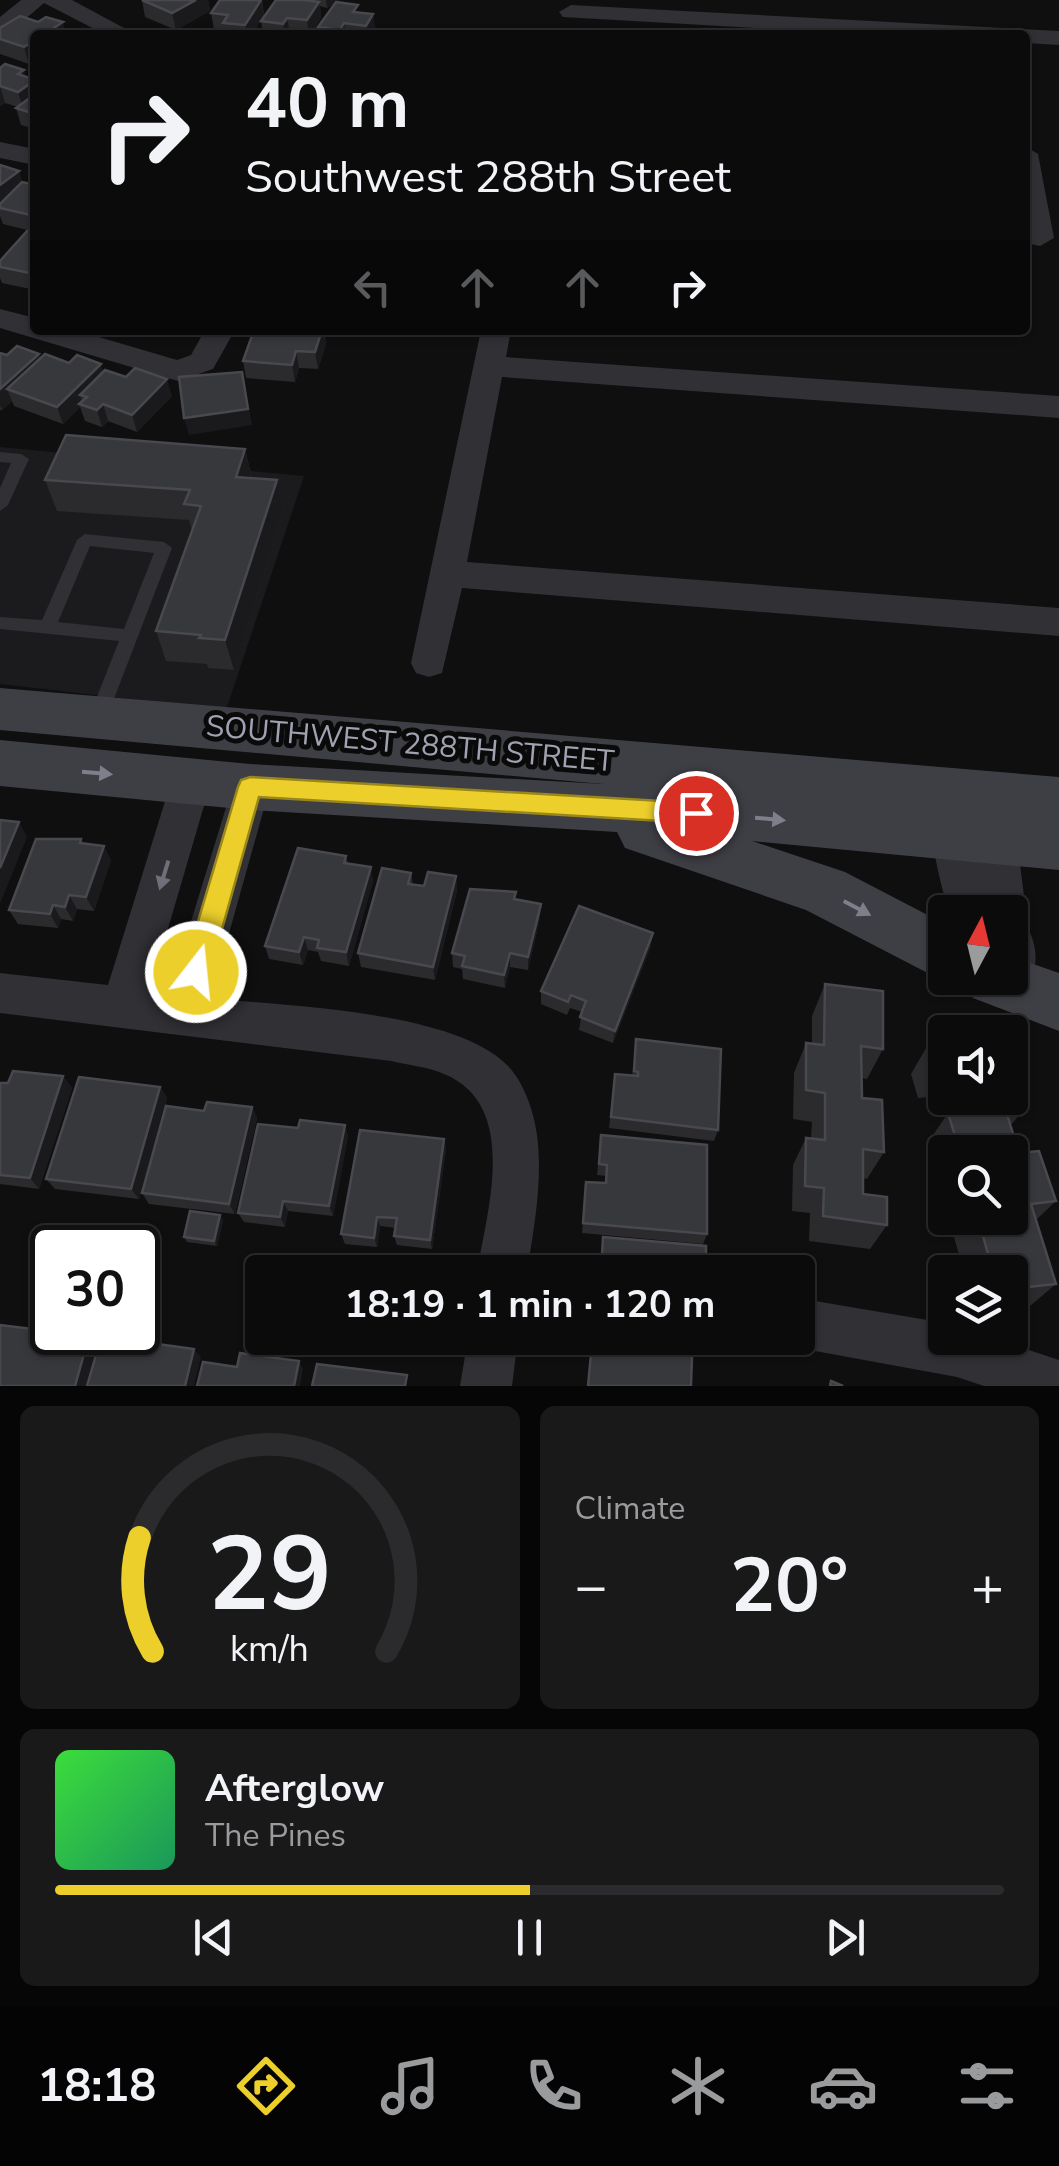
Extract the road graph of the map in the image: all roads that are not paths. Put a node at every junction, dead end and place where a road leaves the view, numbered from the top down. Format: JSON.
{"nodes":[{"id":1,"x":36,"y":0,"type":"edge"},
{"id":2,"x":54,"y":0,"type":"edge"},
{"id":3,"x":570,"y":16,"type":"edge"},
{"id":4,"x":0,"y":29,"type":"edge"},
{"id":5,"x":784,"y":29,"type":"edge"},
{"id":6,"x":115,"y":30,"type":"edge"},
{"id":7,"x":820,"y":30,"type":"edge"},
{"id":8,"x":1030,"y":36,"type":"edge"},
{"id":9,"x":1059,"y":38,"type":"edge"},
{"id":10,"x":0,"y":150,"type":"edge"},
{"id":11,"x":30,"y":156,"type":"edge"},
{"id":12,"x":1030,"y":179,"type":"edge"},
{"id":13,"x":1042,"y":238,"type":"edge"},
{"id":14,"x":0,"y":318,"type":"edge"},
{"id":15,"x":30,"y":327,"type":"edge"},
{"id":16,"x":58,"y":335,"type":"edge"},
{"id":17,"x":217,"y":335,"type":"edge"},
{"id":18,"x":495,"y":335,"type":"edge"},
{"id":19,"x":489,"y":366,"type":"junction"},
{"id":20,"x":1059,"y":407,"type":"edge"},
{"id":21,"x":0,"y":457,"type":"edge"},
{"id":22,"x":0,"y":505,"type":"edge"},
{"id":23,"x":447,"y":574,"type":"junction"},
{"id":24,"x":1059,"y":622,"type":"edge"},
{"id":25,"x":0,"y":623,"type":"edge"},
{"id":26,"x":47,"y":627,"type":"junction"},
{"id":27,"x":130,"y":636,"type":"junction"},
{"id":28,"x":429,"y":663,"type":"dead end"},
{"id":29,"x":0,"y":709,"type":"edge"},
{"id":30,"x":98,"y":718,"type":"junction"},
{"id":31,"x":0,"y":764,"type":"edge"},
{"id":32,"x":192,"y":782,"type":"junction"},
{"id":33,"x":250,"y":787,"type":"junction"},
{"id":34,"x":1059,"y":801,"type":"edge"},
{"id":35,"x":568,"y":805,"type":"junction"},
{"id":36,"x":974,"y":815,"type":"junction"},
{"id":37,"x":1059,"y":845,"type":"edge"},
{"id":38,"x":970,"y":895,"type":"edge"},
{"id":39,"x":1000,"y":895,"type":"edge"},
{"id":40,"x":928,"y":945,"type":"edge"},
{"id":41,"x":1028,"y":974,"type":"edge"},
{"id":42,"x":0,"y":993,"type":"edge"},
{"id":43,"x":1059,"y":994,"type":"edge"},
{"id":44,"x":123,"y":1008,"type":"junction"},
{"id":45,"x":184,"y":1015,"type":"junction"},
{"id":46,"x":504,"y":1255,"type":"edge"},
{"id":47,"x":815,"y":1326,"type":"dead end"},
{"id":48,"x":491,"y":1355,"type":"edge"},
{"id":49,"x":486,"y":1386,"type":"edge"},
{"id":50,"x":1059,"y":1386,"type":"edge"}],
"edges":[{"from":1,"to":4,"type":"street"},
{"from":2,"to":6,"type":"street"},
{"from":3,"to":5,"type":"street"},
{"from":5,"to":7,"type":"street"},
{"from":8,"to":9,"type":"street"},
{"from":10,"to":11,"type":"street"},
{"from":12,"to":13,"type":"street"},
{"from":14,"to":15,"type":"street"},
{"from":16,"to":17,"type":"street"},
{"from":18,"to":19,"type":"street"},
{"from":19,"to":20,"type":"street"},
{"from":19,"to":23,"type":"street"},
{"from":21,"to":22,"type":"lane"},
{"from":23,"to":24,"type":"street"},
{"from":23,"to":28,"type":"street"},
{"from":25,"to":26,"type":"lane"},
{"from":26,"to":27,"type":"lane"},
{"from":26,"to":27,"type":"lane"},
{"from":27,"to":30,"type":"lane"},
{"from":29,"to":30,"type":"main road","name":"SOUTHWEST 288TH STREET"},
{"from":30,"to":36,"type":"main road","name":"SOUTHWEST 288TH STREET"},
{"from":31,"to":32,"type":"main road","name":"SOUTHWEST 288TH STREET","one_way":true},
{"from":32,"to":33,"type":"main road","name":"SOUTHWEST 288TH STREET"},
{"from":32,"to":44,"type":"street","one_way":true},
{"from":33,"to":35,"type":"main road","name":"SOUTHWEST 288TH STREET"},
{"from":33,"to":45,"type":"street"},
{"from":34,"to":36,"type":"main road","name":"SOUTHWEST 288TH STREET"},
{"from":35,"to":36,"type":"main road","name":"SOUTHWEST 288TH STREET","one_way":true},
{"from":35,"to":40,"type":"main road","one_way":true},
{"from":36,"to":37,"type":"main road","name":"SOUTHWEST 288TH STREET"},
{"from":36,"to":38,"type":"street"},
{"from":36,"to":39,"type":"street"},
{"from":41,"to":43,"type":"street"},
{"from":42,"to":44,"type":"street"},
{"from":44,"to":45,"type":"street"},
{"from":45,"to":46,"type":"street"},
{"from":47,"to":50,"type":"street"},
{"from":48,"to":49,"type":"street"}]}
